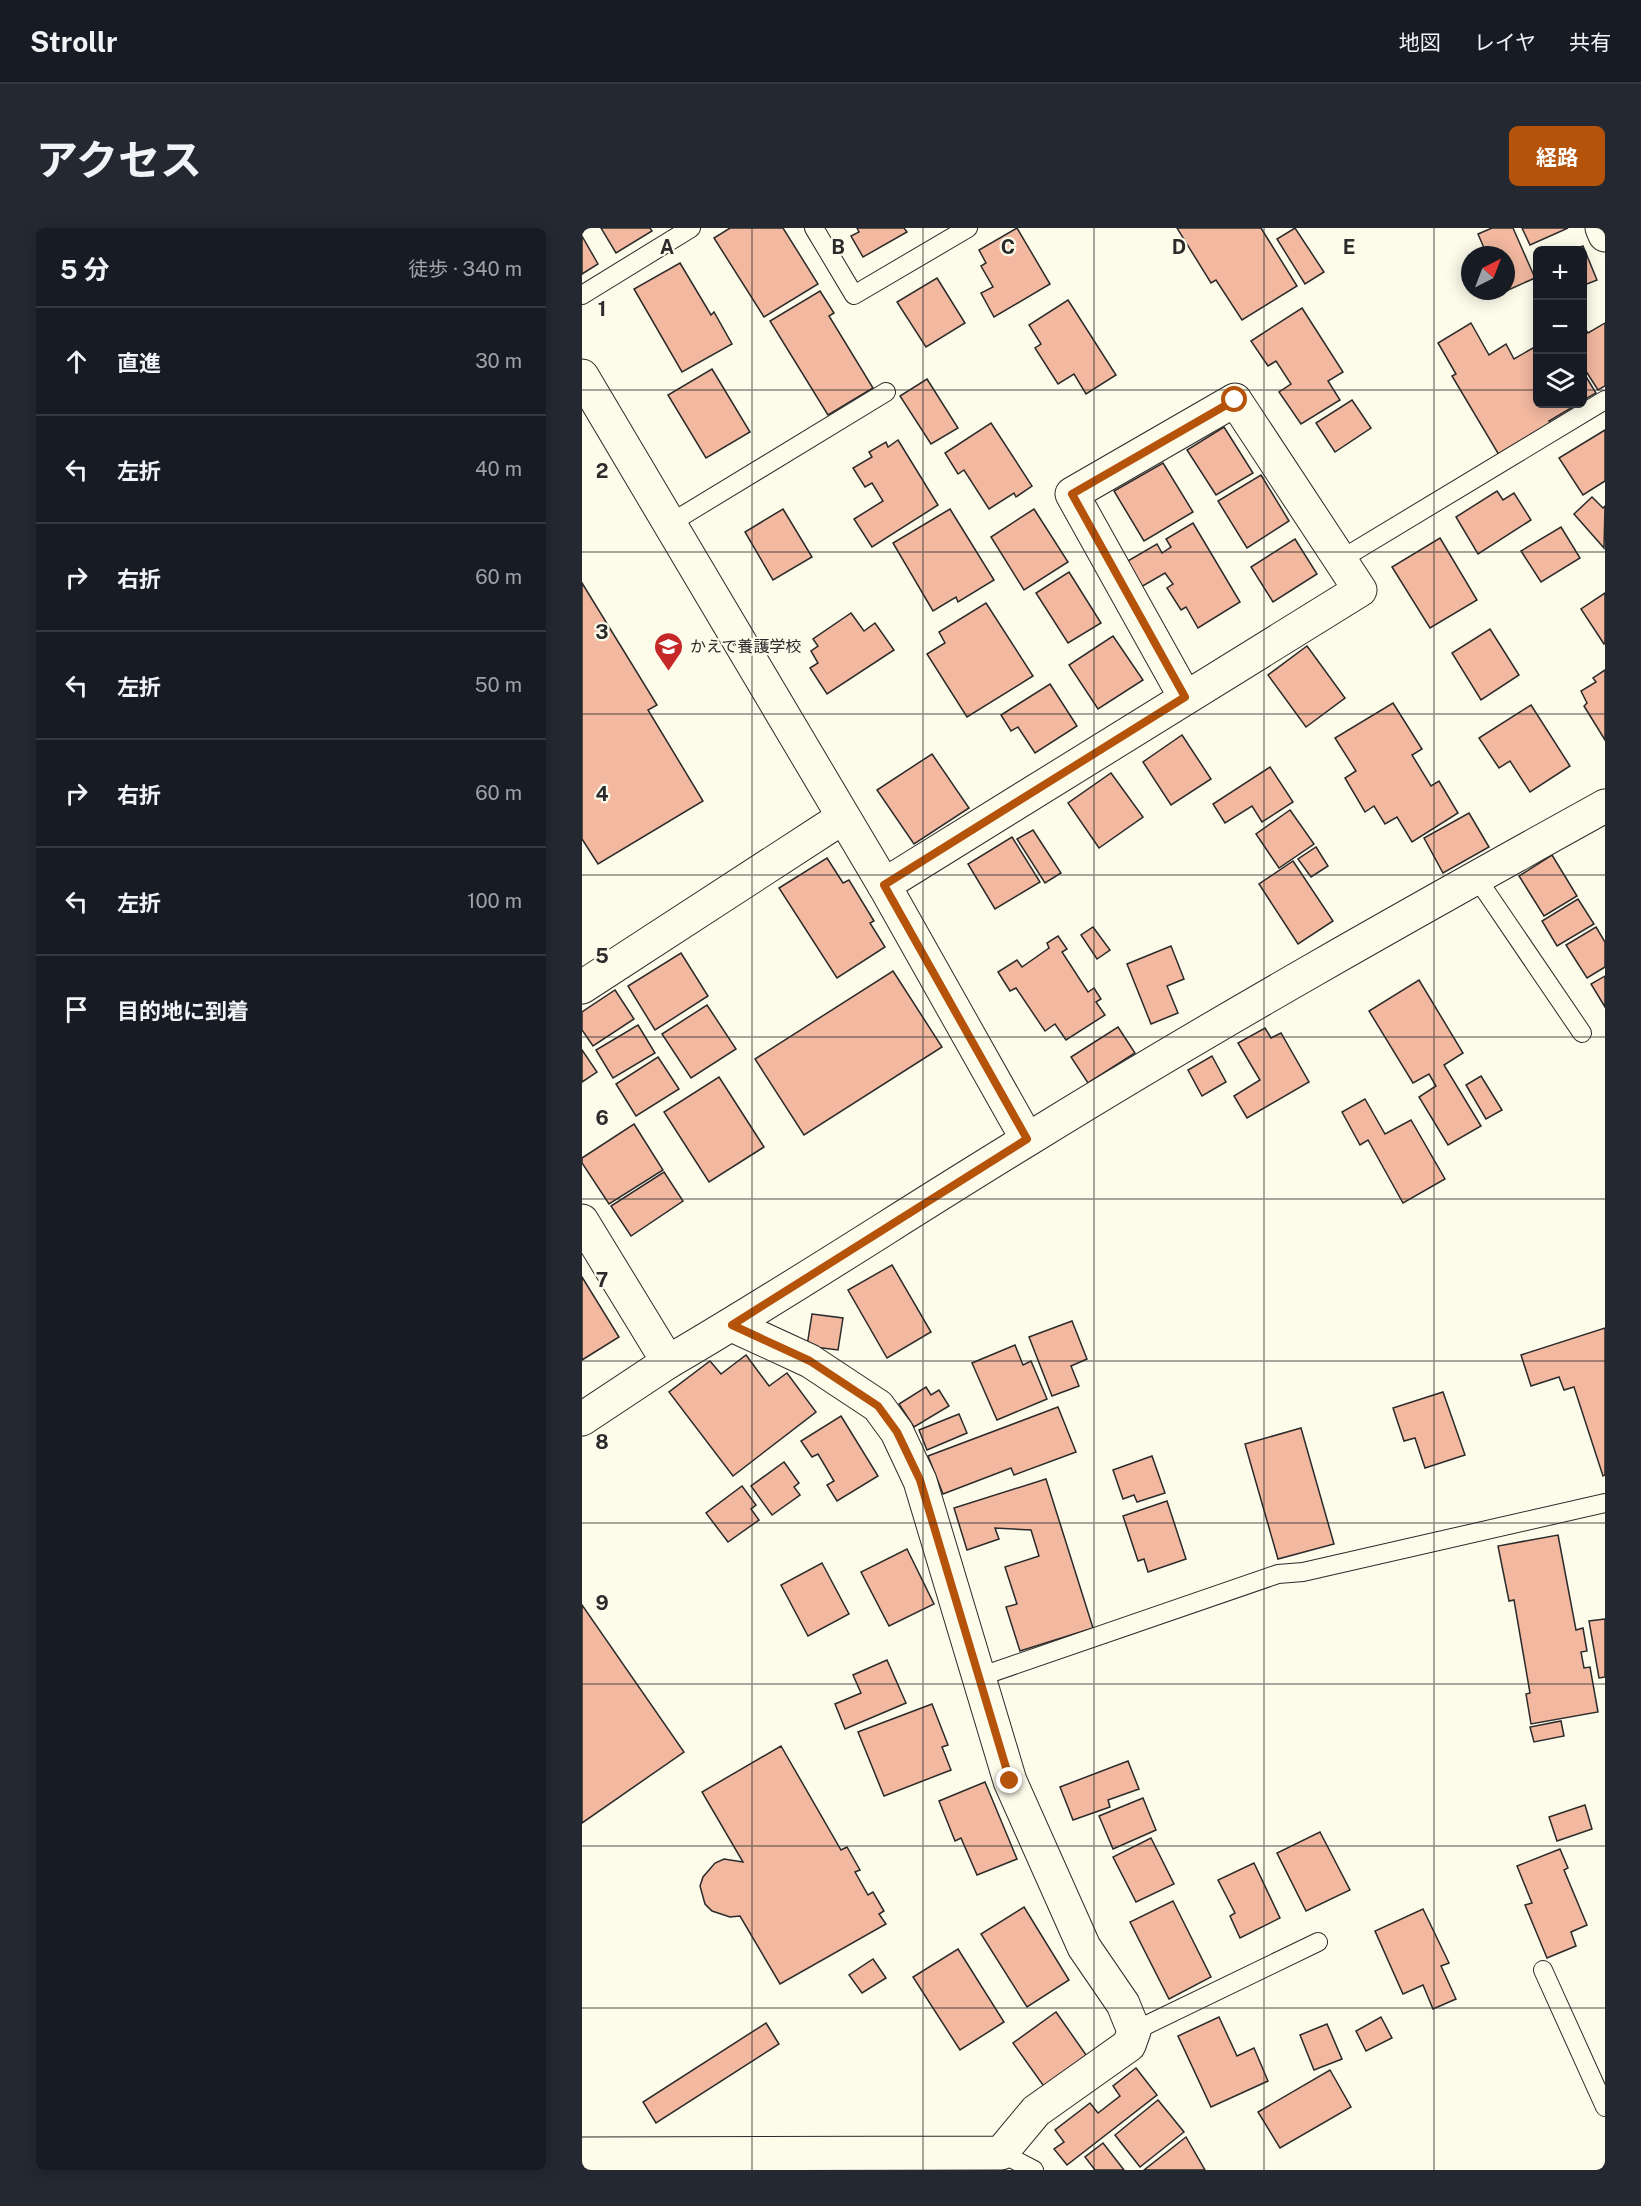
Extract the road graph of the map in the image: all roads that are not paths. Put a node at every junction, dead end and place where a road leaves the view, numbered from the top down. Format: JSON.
{"nodes":[{"id":1,"x":691,"y":228,"type":"edge"},
{"id":2,"x":814,"y":228,"type":"edge"},
{"id":3,"x":968,"y":228,"type":"edge"},
{"id":4,"x":1602,"y":228,"type":"edge"},
{"id":5,"x":1605,"y":235,"type":"edge"},
{"id":6,"x":582,"y":295,"type":"edge"},
{"id":7,"x":582,"y":376,"type":"edge"},
{"id":8,"x":886,"y":392,"type":"dead end"},
{"id":9,"x":1605,"y":400,"type":"edge"},
{"id":10,"x":669,"y":524,"type":"junction"},
{"id":11,"x":1340,"y":560,"type":"junction"},
{"id":12,"x":1185,"y":697,"type":"junction"},
{"id":13,"x":1605,"y":806,"type":"edge"},
{"id":14,"x":842,"y":818,"type":"junction"},
{"id":15,"x":1476,"y":878,"type":"junction"},
{"id":16,"x":884,"y":885,"type":"junction"},
{"id":17,"x":582,"y":987,"type":"edge"},
{"id":18,"x":1582,"y":1033,"type":"dead end"},
{"id":19,"x":1027,"y":1139,"type":"junction"},
{"id":20,"x":582,"y":1221,"type":"edge"},
{"id":21,"x":732,"y":1325,"type":"junction"},
{"id":22,"x":668,"y":1362,"type":"junction"},
{"id":23,"x":582,"y":1419,"type":"edge"},
{"id":24,"x":1605,"y":1503,"type":"edge"},
{"id":25,"x":979,"y":1677,"type":"junction"},
{"id":26,"x":1317,"y":1942,"type":"dead end"},
{"id":27,"x":1543,"y":1970,"type":"dead end"},
{"id":28,"x":1134,"y":2031,"type":"junction"},
{"id":29,"x":1605,"y":2107,"type":"edge"},
{"id":30,"x":583,"y":2152,"type":"edge"},
{"id":31,"x":1001,"y":2153,"type":"junction"},
{"id":32,"x":1034,"y":2170,"type":"edge"}],
"edges":[{"from":1,"to":6,"type":"lane"},
{"from":2,"to":3,"type":"lane"},
{"from":4,"to":5,"type":"street"},
{"from":7,"to":10,"type":"street"},
{"from":8,"to":10,"type":"lane"},
{"from":9,"to":11,"type":"lane"},
{"from":10,"to":14,"type":"street"},
{"from":11,"to":12,"type":"street"},
{"from":11,"to":12,"type":"street"},
{"from":12,"to":16,"type":"street"},
{"from":13,"to":15,"type":"street"},
{"from":14,"to":16,"type":"street"},
{"from":14,"to":17,"type":"street"},
{"from":15,"to":18,"type":"lane"},
{"from":15,"to":19,"type":"street"},
{"from":16,"to":19,"type":"street"},
{"from":19,"to":21,"type":"street"},
{"from":20,"to":22,"type":"street"},
{"from":21,"to":22,"type":"street"},
{"from":21,"to":25,"type":"street"},
{"from":22,"to":23,"type":"street"},
{"from":24,"to":25,"type":"lane"},
{"from":25,"to":28,"type":"street"},
{"from":26,"to":28,"type":"lane"},
{"from":27,"to":29,"type":"lane"},
{"from":28,"to":31,"type":"street"},
{"from":30,"to":31,"type":"street"},
{"from":31,"to":32,"type":"lane"}]}
